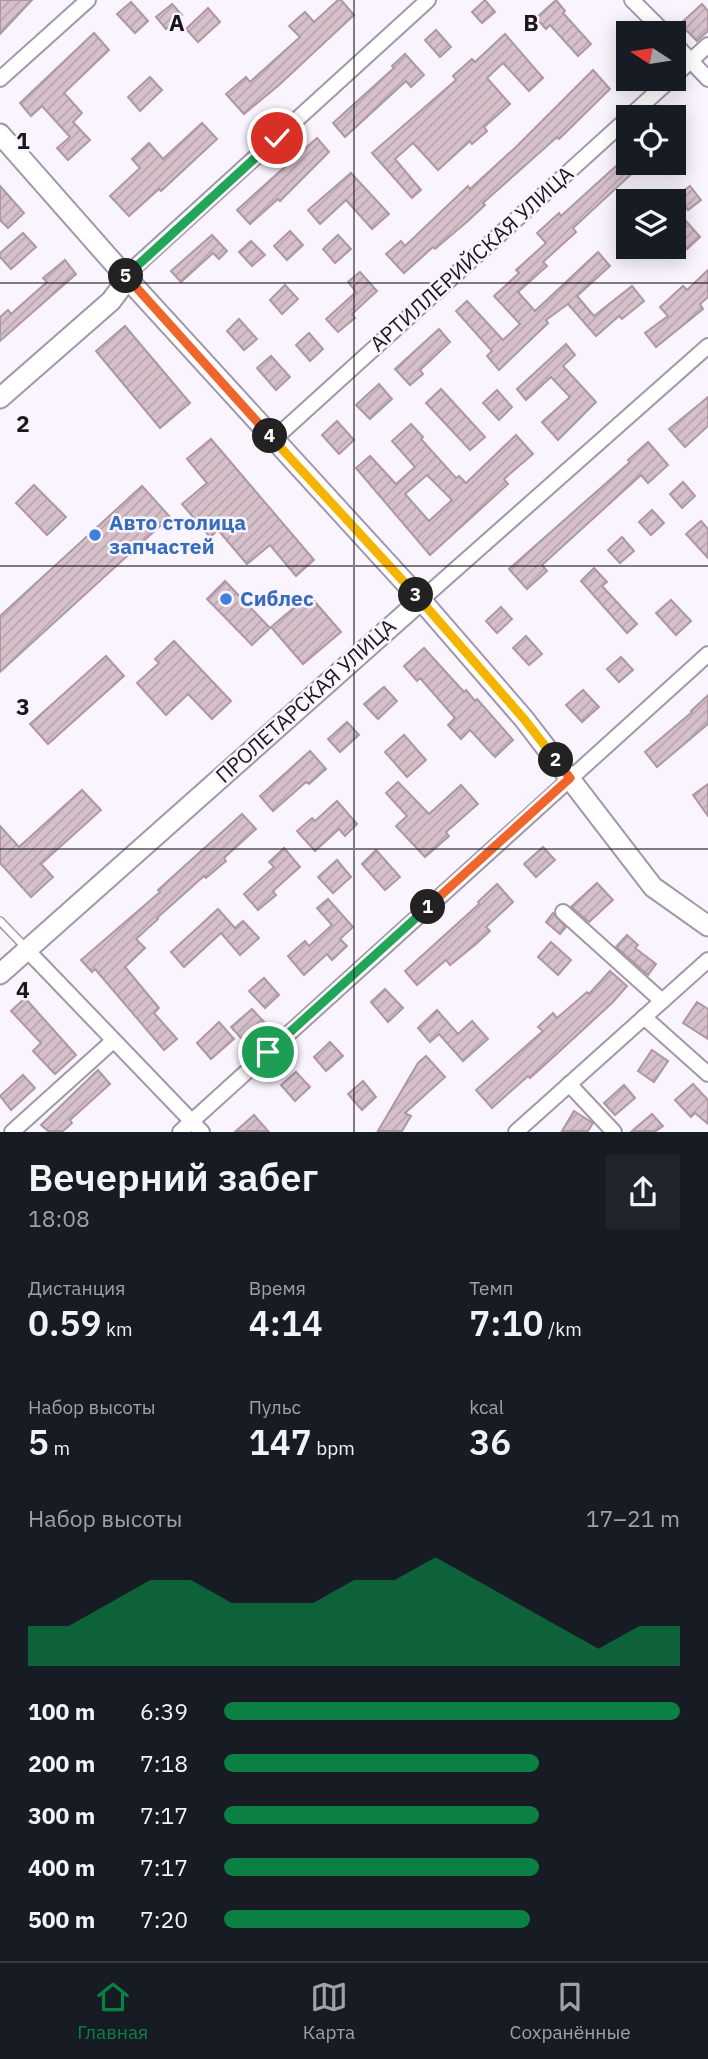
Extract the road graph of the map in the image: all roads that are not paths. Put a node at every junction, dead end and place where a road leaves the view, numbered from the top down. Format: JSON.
{"nodes":[{"id":1,"x":88,"y":0,"type":"edge"},
{"id":2,"x":428,"y":0,"type":"edge"},
{"id":3,"x":632,"y":0,"type":"edge"},
{"id":4,"x":652,"y":21,"type":"edge"},
{"id":5,"x":708,"y":45,"type":"edge"},
{"id":6,"x":686,"y":55,"type":"edge"},
{"id":7,"x":691,"y":60,"type":"junction"},
{"id":8,"x":686,"y":64,"type":"edge"},
{"id":9,"x":0,"y":79,"type":"edge"},
{"id":10,"x":708,"y":79,"type":"edge"},
{"id":11,"x":657,"y":91,"type":"edge"},
{"id":12,"x":0,"y":134,"type":"edge"},
{"id":13,"x":125,"y":276,"type":"junction"},
{"id":14,"x":708,"y":346,"type":"edge"},
{"id":15,"x":0,"y":398,"type":"edge"},
{"id":16,"x":274,"y":439,"type":"junction"},
{"id":17,"x":421,"y":600,"type":"junction"},
{"id":18,"x":708,"y":654,"type":"edge"},
{"id":19,"x":570,"y":778,"type":"junction"},
{"id":20,"x":563,"y":912,"type":"dead end"},
{"id":21,"x":0,"y":921,"type":"edge"},
{"id":22,"x":708,"y":926,"type":"edge"},
{"id":23,"x":27,"y":950,"type":"junction"},
{"id":24,"x":708,"y":960,"type":"edge"},
{"id":25,"x":0,"y":974,"type":"edge"},
{"id":26,"x":662,"y":1001,"type":"junction"},
{"id":27,"x":644,"y":1017,"type":"junction"},
{"id":28,"x":113,"y":1041,"type":"junction"},
{"id":29,"x":708,"y":1073,"type":"edge"},
{"id":30,"x":569,"y":1084,"type":"junction"},
{"id":31,"x":197,"y":1126,"type":"edge"},
{"id":32,"x":12,"y":1132,"type":"edge"},
{"id":33,"x":180,"y":1132,"type":"edge"},
{"id":34,"x":516,"y":1132,"type":"edge"},
{"id":35,"x":614,"y":1132,"type":"edge"}],
"edges":[{"from":1,"to":9,"type":"street"},
{"from":2,"to":13,"type":"street"},
{"from":3,"to":4,"type":"street"},
{"from":5,"to":7,"type":"street","name":"АРТИЛЛЕРИЙСКАЯ УЛИЦА"},
{"from":6,"to":7,"type":"street"},
{"from":7,"to":8,"type":"street","name":"АРТИЛЛЕРИЙСКАЯ УЛИЦА"},
{"from":7,"to":10,"type":"street"},
{"from":11,"to":16,"type":"street","name":"АРТИЛЛЕРИЙСКАЯ УЛИЦА"},
{"from":12,"to":13,"type":"street"},
{"from":13,"to":15,"type":"street"},
{"from":13,"to":16,"type":"street"},
{"from":14,"to":17,"type":"street","name":"ПРОЛЕТАРСКАЯ УЛИЦА"},
{"from":16,"to":17,"type":"street"},
{"from":17,"to":19,"type":"street"},
{"from":17,"to":23,"type":"street","name":"ПРОЛЕТАРСКАЯ УЛИЦА"},
{"from":18,"to":19,"type":"street"},
{"from":19,"to":22,"type":"street"},
{"from":19,"to":31,"type":"street"},
{"from":20,"to":26,"type":"street"},
{"from":21,"to":23,"type":"lane"},
{"from":23,"to":25,"type":"street","name":"ПРОЛЕТАРСКАЯ УЛИЦА"},
{"from":23,"to":28,"type":"street"},
{"from":24,"to":26,"type":"street"},
{"from":26,"to":27,"type":"street"},
{"from":27,"to":29,"type":"street"},
{"from":27,"to":30,"type":"street"},
{"from":28,"to":31,"type":"street"},
{"from":28,"to":32,"type":"street"},
{"from":30,"to":34,"type":"street"},
{"from":30,"to":35,"type":"street"},
{"from":31,"to":33,"type":"street"}]}
